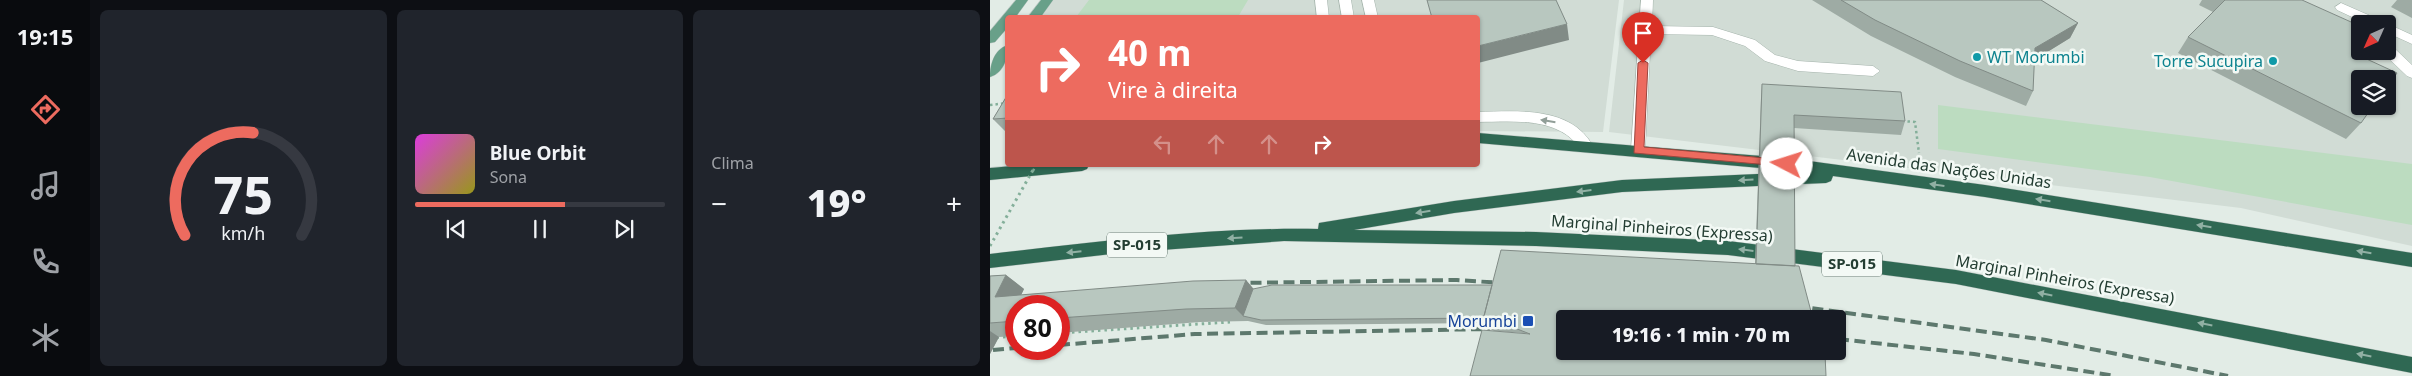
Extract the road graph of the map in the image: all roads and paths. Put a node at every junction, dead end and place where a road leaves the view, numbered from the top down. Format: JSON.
{"nodes":[{"id":1,"x":1022,"y":0,"type":"edge"},
{"id":2,"x":1047,"y":0,"type":"edge"},
{"id":3,"x":1321,"y":0,"type":"edge"},
{"id":4,"x":1345,"y":0,"type":"edge"},
{"id":5,"x":1368,"y":0,"type":"edge"},
{"id":6,"x":1647,"y":0,"type":"edge"},
{"id":7,"x":2337,"y":4,"type":"edge"},
{"id":8,"x":1010,"y":15,"type":"edge"},
{"id":9,"x":1035,"y":15,"type":"edge"},
{"id":10,"x":1323,"y":15,"type":"edge"},
{"id":11,"x":1348,"y":15,"type":"edge"},
{"id":12,"x":1371,"y":15,"type":"edge"},
{"id":13,"x":2360,"y":15,"type":"edge"},
{"id":14,"x":2351,"y":17,"type":"edge"},
{"id":15,"x":1005,"y":22,"type":"edge"},
{"id":16,"x":1645,"y":30,"type":"junction"},
{"id":17,"x":2396,"y":32,"type":"edge"},
{"id":18,"x":990,"y":39,"type":"edge"},
{"id":19,"x":2412,"y":40,"type":"edge"},
{"id":20,"x":1005,"y":53,"type":"edge"},
{"id":21,"x":2396,"y":58,"type":"edge"},
{"id":22,"x":1874,"y":70,"type":"dead end"},
{"id":23,"x":990,"y":72,"type":"edge"},
{"id":24,"x":2412,"y":73,"type":"edge"},
{"id":25,"x":1005,"y":103,"type":"edge"},
{"id":26,"x":990,"y":105,"type":"edge"},
{"id":27,"x":1480,"y":117,"type":"edge"},
{"id":28,"x":1899,"y":121,"type":"edge"},
{"id":29,"x":1480,"y":138,"type":"edge"},
{"id":30,"x":1586,"y":146,"type":"junction"},
{"id":31,"x":1638,"y":150,"type":"junction"},
{"id":32,"x":1919,"y":153,"type":"dead end"},
{"id":33,"x":1035,"y":167,"type":"edge"},
{"id":34,"x":1062,"y":167,"type":"edge"},
{"id":35,"x":990,"y":174,"type":"edge"},
{"id":36,"x":1865,"y":175,"type":"junction"},
{"id":37,"x":1284,"y":235,"type":"junction"},
{"id":38,"x":990,"y":246,"type":"edge"},
{"id":39,"x":2412,"y":260,"type":"edge"},
{"id":40,"x":990,"y":261,"type":"edge"},
{"id":41,"x":1238,"y":322,"type":"edge"},
{"id":42,"x":1004,"y":329,"type":"edge"},
{"id":43,"x":1070,"y":332,"type":"edge"},
{"id":44,"x":999,"y":337,"type":"junction"},
{"id":45,"x":1005,"y":337,"type":"edge"},
{"id":46,"x":990,"y":338,"type":"edge"},
{"id":47,"x":2412,"y":365,"type":"edge"}],
"edges":[{"from":1,"to":8,"type":"main road"},
{"from":2,"to":9,"type":"main road"},
{"from":3,"to":10,"type":"street"},
{"from":4,"to":11,"type":"street"},
{"from":5,"to":12,"type":"street"},
{"from":6,"to":16,"type":"street"},
{"from":7,"to":13,"type":"street"},
{"from":7,"to":14,"type":"street"},
{"from":15,"to":18,"type":"main road"},
{"from":16,"to":22,"type":"street"},
{"from":16,"to":31,"type":"street"},
{"from":17,"to":19,"type":"street"},
{"from":20,"to":23,"type":"main road"},
{"from":21,"to":24,"type":"street"},
{"from":25,"to":26,"type":"path"},
{"from":30,"to":27,"type":"street","one_way":true},
{"from":28,"to":32,"type":"path"},
{"from":29,"to":30,"type":"highway","name":"Avenida das Nações Unidas"},
{"from":30,"to":31,"type":"highway","name":"Avenida das Nações Unidas"},
{"from":31,"to":36,"type":"highway","name":"Avenida das Nações Unidas"},
{"from":33,"to":38,"type":"path","bridge":true},
{"from":34,"to":35,"type":"highway"},
{"from":36,"to":37,"type":"highway","one_way":true},
{"from":39,"to":36,"type":"highway","name":"Avenida das Nações Unidas","one_way":true},
{"from":37,"to":40,"type":"highway","name":"Marginal Pinheiros (Expressa)","number":"SP-015","one_way":true},
{"from":47,"to":37,"type":"highway","name":"Marginal Pinheiros (Expressa)","number":"SP-015","one_way":true},
{"from":41,"to":43,"type":"path"},
{"from":42,"to":44,"type":"path"},
{"from":44,"to":45,"type":"path"},
{"from":44,"to":46,"type":"path"}]}
